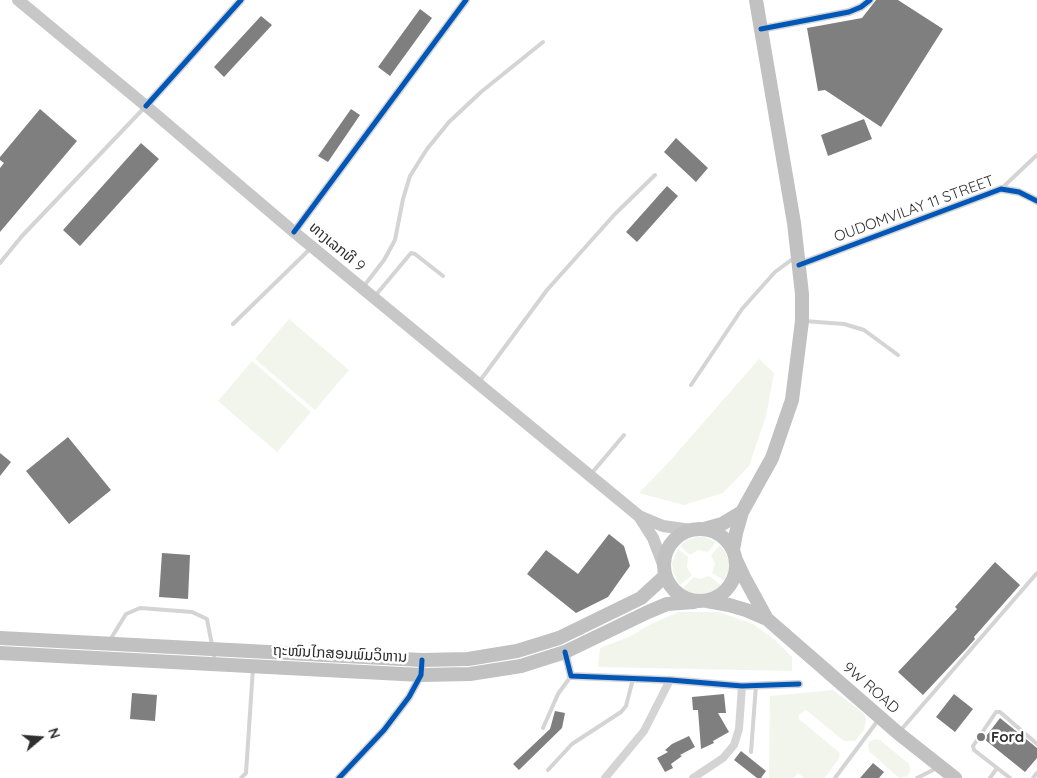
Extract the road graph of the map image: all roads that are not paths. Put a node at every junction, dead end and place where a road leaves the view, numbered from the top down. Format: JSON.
{"nodes":[{"id":1,"x":18,"y":0,"type":"edge"},
{"id":2,"x":241,"y":0,"type":"edge"},
{"id":3,"x":466,"y":0,"type":"edge"},
{"id":4,"x":756,"y":0,"type":"edge"},
{"id":5,"x":870,"y":0,"type":"edge"},
{"id":6,"x":761,"y":29,"type":"junction"},
{"id":7,"x":544,"y":42,"type":"dead end"},
{"id":8,"x":146,"y":106,"type":"junction"},
{"id":9,"x":1037,"y":155,"type":"edge"},
{"id":10,"x":655,"y":175,"type":"dead end"},
{"id":11,"x":1001,"y":189,"type":"junction"},
{"id":12,"x":1037,"y":202,"type":"edge"},
{"id":13,"x":294,"y":232,"type":"junction"},
{"id":14,"x":312,"y":247,"type":"junction"},
{"id":15,"x":798,"y":260,"type":"junction"},
{"id":16,"x":0,"y":263,"type":"edge"},
{"id":17,"x":443,"y":276,"type":"dead end"},
{"id":18,"x":362,"y":288,"type":"junction"},
{"id":19,"x":374,"y":298,"type":"junction"},
{"id":20,"x":802,"y":321,"type":"junction"},
{"id":21,"x":233,"y":324,"type":"dead end"},
{"id":22,"x":898,"y":355,"type":"dead end"},
{"id":23,"x":478,"y":384,"type":"junction"},
{"id":24,"x":691,"y":385,"type":"dead end"},
{"id":25,"x":624,"y":435,"type":"dead end"},
{"id":26,"x":590,"y":476,"type":"junction"},
{"id":27,"x":742,"y":512,"type":"junction"},
{"id":28,"x":638,"y":516,"type":"junction"},
{"id":29,"x":698,"y":529,"type":"junction"},
{"id":30,"x":734,"y":554,"type":"junction"},
{"id":31,"x":664,"y":570,"type":"junction"},
{"id":32,"x":1037,"y":573,"type":"edge"},
{"id":33,"x":701,"y":602,"type":"junction"},
{"id":34,"x":768,"y":619,"type":"junction"},
{"id":35,"x":0,"y":638,"type":"edge"},
{"id":36,"x":108,"y":644,"type":"junction"},
{"id":37,"x":213,"y":648,"type":"junction"},
{"id":38,"x":565,"y":652,"type":"junction"},
{"id":39,"x":0,"y":653,"type":"edge"},
{"id":40,"x":422,"y":660,"type":"junction"},
{"id":41,"x":215,"y":664,"type":"junction"},
{"id":42,"x":253,"y":666,"type":"junction"},
{"id":43,"x":421,"y":675,"type":"junction"},
{"id":44,"x":571,"y":676,"type":"junction"},
{"id":45,"x":633,"y":679,"type":"junction"},
{"id":46,"x":670,"y":680,"type":"junction"},
{"id":47,"x":799,"y":684,"type":"dead end"},
{"id":48,"x":756,"y":685,"type":"junction"},
{"id":49,"x":742,"y":686,"type":"junction"},
{"id":50,"x":881,"y":718,"type":"junction"},
{"id":51,"x":543,"y":728,"type":"dead end"},
{"id":52,"x":898,"y":733,"type":"junction"},
{"id":53,"x":1037,"y":744,"type":"edge"},
{"id":54,"x":752,"y":752,"type":"dead end"},
{"id":55,"x":941,"y":767,"type":"junction"},
{"id":56,"x":997,"y":768,"type":"junction"},
{"id":57,"x":548,"y":770,"type":"dead end"},
{"id":58,"x":1037,"y":773,"type":"edge"},
{"id":59,"x":241,"y":778,"type":"edge"},
{"id":60,"x":339,"y":778,"type":"edge"},
{"id":61,"x":605,"y":778,"type":"edge"},
{"id":62,"x":693,"y":778,"type":"edge"},
{"id":63,"x":835,"y":778,"type":"edge"},
{"id":64,"x":917,"y":778,"type":"edge"},
{"id":65,"x":955,"y":778,"type":"edge"},
{"id":66,"x":990,"y":778,"type":"edge"},
{"id":67,"x":1010,"y":778,"type":"edge"},
{"id":68,"x":1033,"y":778,"type":"edge"}],
"edges":[{"from":1,"to":8,"type":"main road","name":"ທາງເລກທີ 9"},
{"from":2,"to":8,"type":"street"},
{"from":3,"to":13,"type":"street"},
{"from":4,"to":6,"type":"highway"},
{"from":5,"to":6,"type":"street"},
{"from":6,"to":15,"type":"highway"},
{"from":7,"to":18,"type":"lane"},
{"from":8,"to":13,"type":"main road","name":"ທາງເລກທີ 9"},
{"from":8,"to":16,"type":"lane"},
{"from":9,"to":11,"type":"lane"},
{"from":10,"to":23,"type":"lane"},
{"from":11,"to":12,"type":"street","name":"OUDOMVILAY 11 STREET"},
{"from":11,"to":15,"type":"street","name":"OUDOMVILAY 11 STREET"},
{"from":13,"to":14,"type":"main road","name":"ທາງເລກທີ 9"},
{"from":14,"to":18,"type":"main road","name":"ທາງເລກທີ 9"},
{"from":14,"to":21,"type":"lane"},
{"from":15,"to":20,"type":"highway"},
{"from":15,"to":24,"type":"lane"},
{"from":17,"to":19,"type":"lane"},
{"from":18,"to":19,"type":"main road","name":"ທາງເລກທີ 9"},
{"from":19,"to":23,"type":"main road","name":"ທາງເລກທີ 9"},
{"from":20,"to":22,"type":"lane"},
{"from":20,"to":27,"type":"highway"},
{"from":23,"to":26,"type":"main road","name":"ທາງເລກທີ 9"},
{"from":25,"to":26,"type":"lane"},
{"from":26,"to":28,"type":"main road","name":"ທາງເລກທີ 9"},
{"from":27,"to":29,"type":"highway"},
{"from":27,"to":30,"type":"highway"},
{"from":28,"to":29,"type":"main road","name":"ທາງເລກທີ 9"},
{"from":28,"to":31,"type":"main road","name":"ທາງເລກທີ 9"},
{"from":29,"to":30,"type":"highway"},
{"from":29,"to":31,"type":"highway"},
{"from":30,"to":33,"type":"highway"},
{"from":30,"to":34,"type":"highway"},
{"from":31,"to":33,"type":"highway"},
{"from":31,"to":40,"type":"highway","name":"ຖະໜົນໄກສອນພົມວິຫານ"},
{"from":32,"to":52,"type":"lane"},
{"from":33,"to":34,"type":"highway"},
{"from":33,"to":38,"type":"highway","name":"ຖະໜົນໄກສອນພົມວິຫານ"},
{"from":34,"to":50,"type":"highway","name":"9W ROAD"},
{"from":35,"to":36,"type":"highway","name":"ຖະໜົນໄກສອນພົມວິຫານ"},
{"from":36,"to":37,"type":"highway","name":"ຖະໜົນໄກສອນພົມວິຫານ"},
{"from":36,"to":37,"type":"lane"},
{"from":37,"to":40,"type":"highway","name":"ຖະໜົນໄກສອນພົມວິຫານ"},
{"from":37,"to":41,"type":"lane"},
{"from":38,"to":43,"type":"highway","name":"ຖະໜົນໄກສອນພົມວິຫານ"},
{"from":38,"to":44,"type":"street"},
{"from":39,"to":41,"type":"highway","name":"ຖະໜົນໄກສອນພົມວິຫານ"},
{"from":40,"to":43,"type":"street"},
{"from":41,"to":42,"type":"highway","name":"ຖະໜົນໄກສອນພົມວິຫານ"},
{"from":42,"to":43,"type":"highway","name":"ຖະໜົນໄກສອນພົມວິຫານ"},
{"from":42,"to":59,"type":"lane"},
{"from":43,"to":60,"type":"street"},
{"from":44,"to":45,"type":"street"},
{"from":44,"to":51,"type":"lane"},
{"from":45,"to":46,"type":"street"},
{"from":45,"to":57,"type":"lane"},
{"from":46,"to":49,"type":"street"},
{"from":46,"to":61,"type":"street"},
{"from":47,"to":48,"type":"street"},
{"from":48,"to":49,"type":"street"},
{"from":48,"to":54,"type":"lane"},
{"from":49,"to":62,"type":"street"},
{"from":50,"to":52,"type":"highway","name":"9W ROAD"},
{"from":50,"to":63,"type":"lane"},
{"from":52,"to":55,"type":"highway","name":"9W ROAD"},
{"from":53,"to":56,"type":"lane"},
{"from":55,"to":64,"type":"lane"},
{"from":55,"to":65,"type":"highway","name":"9W ROAD"},
{"from":56,"to":66,"type":"lane"},
{"from":56,"to":67,"type":"lane"},
{"from":58,"to":68,"type":"lane"}]}
